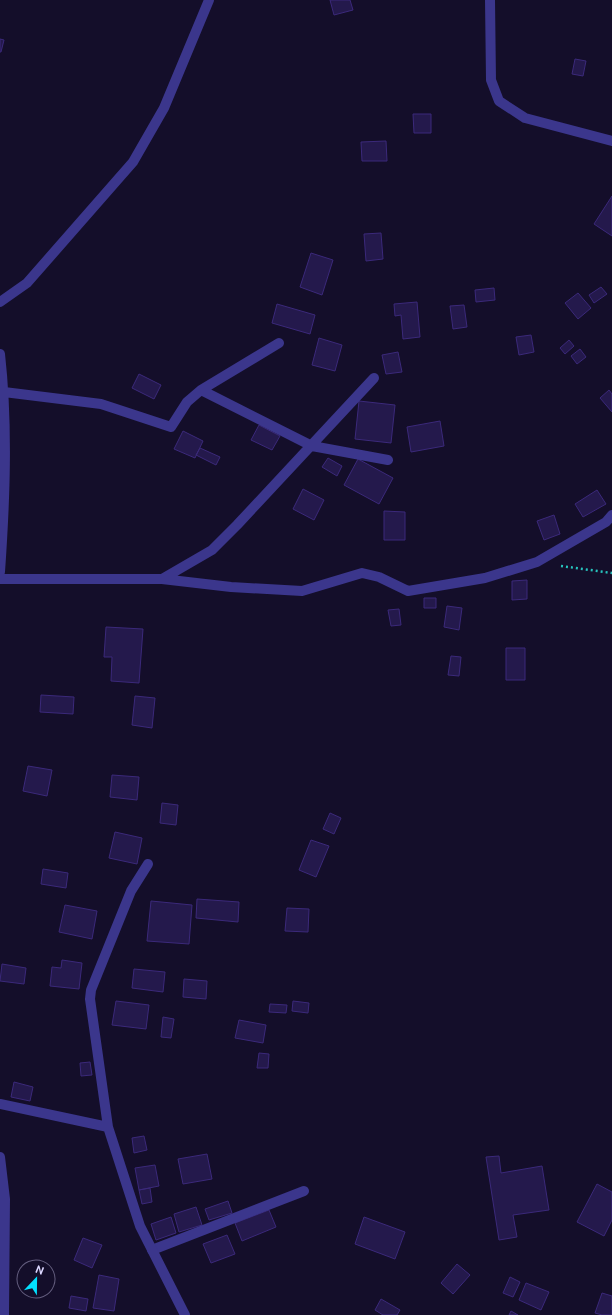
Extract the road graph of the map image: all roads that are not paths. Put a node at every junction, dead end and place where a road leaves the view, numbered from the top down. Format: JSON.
{"nodes":[{"id":1,"x":209,"y":0,"type":"edge"},
{"id":2,"x":490,"y":0,"type":"edge"},
{"id":3,"x":612,"y":141,"type":"edge"},
{"id":4,"x":0,"y":302,"type":"edge"},
{"id":5,"x":279,"y":343,"type":"dead end"},
{"id":6,"x":0,"y":354,"type":"edge"},
{"id":7,"x":374,"y":378,"type":"dead end"},
{"id":8,"x":201,"y":390,"type":"junction"},
{"id":9,"x":4,"y":392,"type":"junction"},
{"id":10,"x":312,"y":446,"type":"junction"},
{"id":11,"x":388,"y":460,"type":"dead end"},
{"id":12,"x":612,"y":515,"type":"edge"},
{"id":13,"x":0,"y":572,"type":"edge"},
{"id":14,"x":0,"y":579,"type":"edge"},
{"id":15,"x":162,"y":579,"type":"junction"},
{"id":16,"x":148,"y":864,"type":"dead end"},
{"id":17,"x":0,"y":1104,"type":"edge"},
{"id":18,"x":108,"y":1127,"type":"junction"},
{"id":19,"x":0,"y":1157,"type":"edge"},
{"id":20,"x":304,"y":1191,"type":"dead end"},
{"id":21,"x":152,"y":1250,"type":"junction"},
{"id":22,"x":4,"y":1315,"type":"edge"},
{"id":23,"x":185,"y":1315,"type":"edge"}],
"edges":[{"from":1,"to":4,"type":"street"},
{"from":2,"to":3,"type":"street"},
{"from":5,"to":8,"type":"street"},
{"from":6,"to":9,"type":"street"},
{"from":7,"to":10,"type":"street"},
{"from":8,"to":9,"type":"street"},
{"from":8,"to":10,"type":"street"},
{"from":9,"to":13,"type":"street"},
{"from":10,"to":11,"type":"street"},
{"from":10,"to":15,"type":"street"},
{"from":12,"to":15,"type":"street"},
{"from":14,"to":15,"type":"street"},
{"from":16,"to":18,"type":"street"},
{"from":17,"to":18,"type":"street"},
{"from":18,"to":21,"type":"street"},
{"from":19,"to":22,"type":"street"},
{"from":20,"to":21,"type":"street"},
{"from":21,"to":23,"type":"street"}]}
